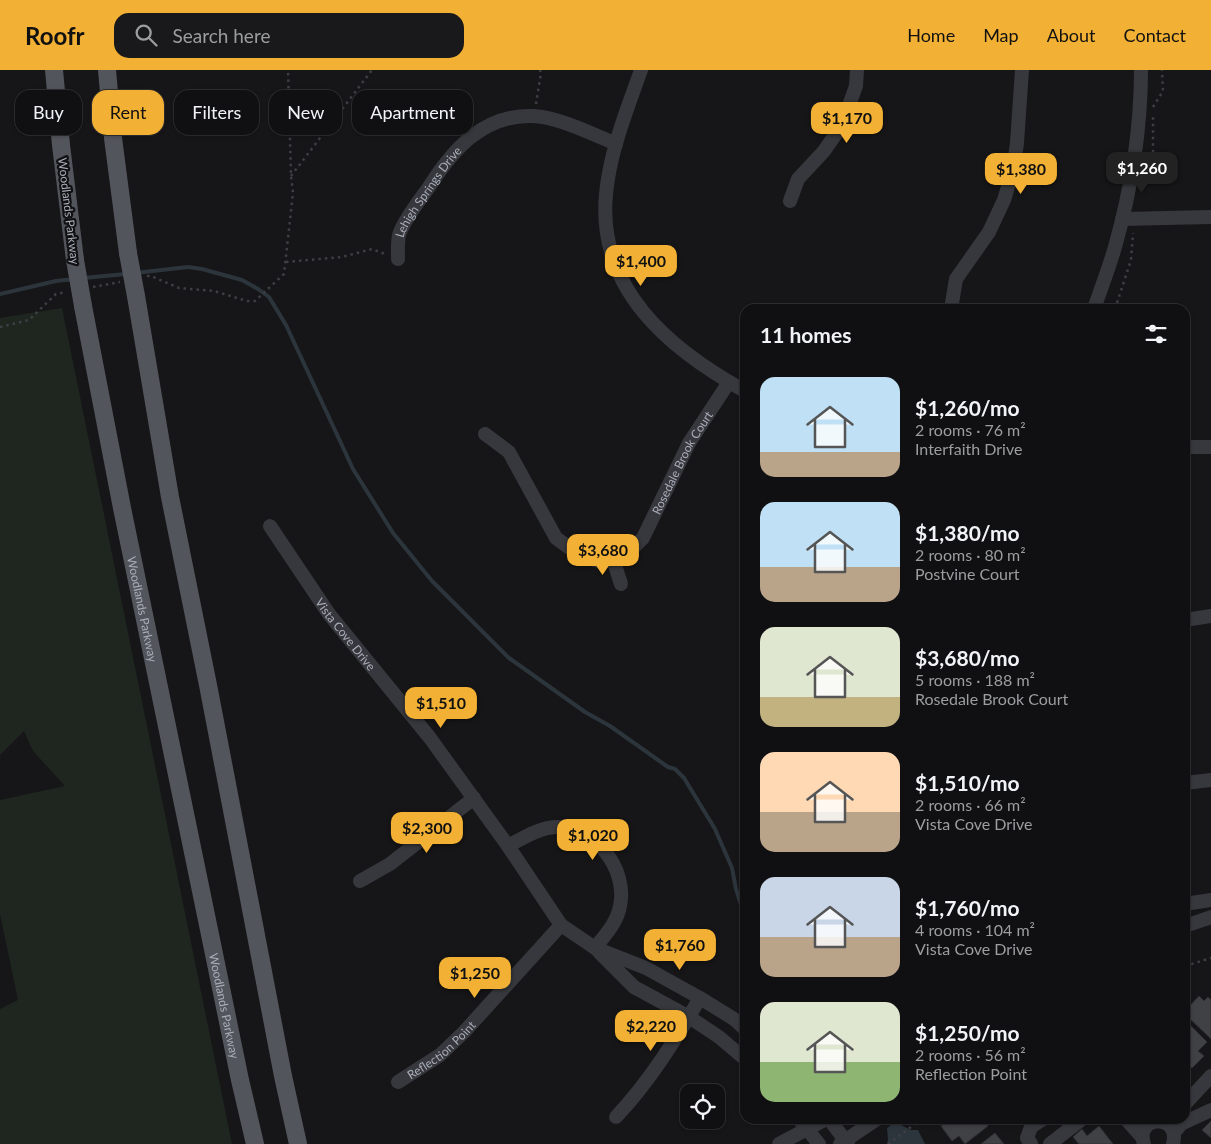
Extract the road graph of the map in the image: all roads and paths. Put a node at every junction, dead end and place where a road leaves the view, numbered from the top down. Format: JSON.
{"nodes":[{"id":1,"x":54,"y":70,"type":"edge"},
{"id":2,"x":107,"y":70,"type":"edge"},
{"id":3,"x":288,"y":70,"type":"edge"},
{"id":4,"x":372,"y":70,"type":"edge"},
{"id":5,"x":540,"y":70,"type":"edge"},
{"id":6,"x":641,"y":70,"type":"edge"},
{"id":7,"x":857,"y":70,"type":"edge"},
{"id":8,"x":1022,"y":70,"type":"edge"},
{"id":9,"x":1141,"y":70,"type":"edge"},
{"id":10,"x":534,"y":116,"type":"junction"},
{"id":11,"x":616,"y":144,"type":"junction"},
{"id":12,"x":291,"y":176,"type":"junction"},
{"id":13,"x":790,"y":201,"type":"dead end"},
{"id":14,"x":1211,"y":217,"type":"edge"},
{"id":15,"x":1122,"y":219,"type":"junction"},
{"id":16,"x":398,"y":258,"type":"joint"},
{"id":17,"x":286,"y":262,"type":"junction"},
{"id":18,"x":255,"y":301,"type":"dead end"},
{"id":19,"x":952,"y":303,"type":"dead end"},
{"id":20,"x":1096,"y":304,"type":"edge"},
{"id":21,"x":729,"y":382,"type":"junction"},
{"id":22,"x":740,"y":388,"type":"edge"},
{"id":23,"x":485,"y":434,"type":"dead end"},
{"id":24,"x":1190,"y":447,"type":"edge"},
{"id":25,"x":1211,"y":447,"type":"edge"},
{"id":26,"x":270,"y":526,"type":"dead end"},
{"id":27,"x":613,"y":559,"type":"junction"},
{"id":28,"x":621,"y":584,"type":"dead end"},
{"id":29,"x":1211,"y":616,"type":"edge"},
{"id":30,"x":1190,"y":619,"type":"edge"},
{"id":31,"x":1211,"y":780,"type":"edge"},
{"id":32,"x":1190,"y":782,"type":"edge"},
{"id":33,"x":474,"y":798,"type":"junction"},
{"id":34,"x":508,"y":846,"type":"junction"},
{"id":35,"x":360,"y":881,"type":"dead end"},
{"id":36,"x":1211,"y":900,"type":"edge"},
{"id":37,"x":1190,"y":903,"type":"edge"},
{"id":38,"x":1211,"y":917,"type":"edge"},
{"id":39,"x":1190,"y":924,"type":"edge"},
{"id":40,"x":561,"y":925,"type":"junction"},
{"id":41,"x":595,"y":948,"type":"junction"},
{"id":42,"x":1211,"y":958,"type":"edge"},
{"id":43,"x":1190,"y":964,"type":"edge"},
{"id":44,"x":700,"y":998,"type":"junction"},
{"id":45,"x":689,"y":1017,"type":"junction"},
{"id":46,"x":740,"y":1024,"type":"edge"},
{"id":47,"x":740,"y":1055,"type":"edge"},
{"id":48,"x":1211,"y":1076,"type":"edge"},
{"id":49,"x":398,"y":1082,"type":"dead end"},
{"id":50,"x":1190,"y":1099,"type":"edge"},
{"id":51,"x":1211,"y":1110,"type":"edge"},
{"id":52,"x":616,"y":1117,"type":"dead end"},
{"id":53,"x":1190,"y":1120,"type":"edge"},
{"id":54,"x":803,"y":1124,"type":"edge"},
{"id":55,"x":831,"y":1124,"type":"edge"},
{"id":56,"x":870,"y":1124,"type":"edge"},
{"id":57,"x":916,"y":1124,"type":"edge"},
{"id":58,"x":1035,"y":1124,"type":"edge"},
{"id":59,"x":1076,"y":1124,"type":"edge"},
{"id":60,"x":1130,"y":1124,"type":"edge"},
{"id":61,"x":1181,"y":1124,"type":"edge"},
{"id":62,"x":1166,"y":1126,"type":"edge"},
{"id":63,"x":1143,"y":1141,"type":"edge"},
{"id":64,"x":844,"y":1143,"type":"edge"},
{"id":65,"x":255,"y":1144,"type":"edge"},
{"id":66,"x":298,"y":1144,"type":"edge"},
{"id":67,"x":779,"y":1144,"type":"edge"},
{"id":68,"x":820,"y":1144,"type":"edge"},
{"id":69,"x":888,"y":1144,"type":"edge"},
{"id":70,"x":1031,"y":1144,"type":"edge"},
{"id":71,"x":1050,"y":1144,"type":"edge"}],
"edges":[{"from":1,"to":65,"type":"main road","name":"Woodlands Parkway","bridge":true},
{"from":2,"to":66,"type":"main road","bridge":true},
{"from":3,"to":12,"type":"path"},
{"from":4,"to":12,"type":"path"},
{"from":5,"to":10,"type":"path"},
{"from":6,"to":11,"type":"street"},
{"from":7,"to":13,"type":"street"},
{"from":8,"to":19,"type":"street"},
{"from":9,"to":15,"type":"street"},
{"from":10,"to":11,"type":"street","name":"Lehigh Springs Drive"},
{"from":10,"to":16,"type":"street","name":"Lehigh Springs Drive"},
{"from":11,"to":21,"type":"street"},
{"from":12,"to":17,"type":"path"},
{"from":14,"to":15,"type":"street"},
{"from":15,"to":20,"type":"street"},
{"from":16,"to":17,"type":"path"},
{"from":17,"to":18,"type":"path"},
{"from":21,"to":22,"type":"street"},
{"from":21,"to":27,"type":"street","name":"Rosedale Brook Court"},
{"from":23,"to":27,"type":"street"},
{"from":24,"to":25,"type":"street"},
{"from":26,"to":33,"type":"street","name":"Vista Cove Drive"},
{"from":27,"to":28,"type":"street"},
{"from":29,"to":30,"type":"street"},
{"from":31,"to":32,"type":"street"},
{"from":33,"to":34,"type":"street","name":"Vista Cove Drive"},
{"from":33,"to":35,"type":"street"},
{"from":34,"to":40,"type":"street","name":"Vista Cove Drive"},
{"from":34,"to":41,"type":"street"},
{"from":36,"to":37,"type":"street"},
{"from":38,"to":39,"type":"street"},
{"from":40,"to":41,"type":"street","name":"Vista Cove Drive"},
{"from":40,"to":49,"type":"street","name":"Reflection Point"},
{"from":41,"to":44,"type":"street","name":"Vista Cove Drive"},
{"from":41,"to":45,"type":"street","name":"Vista Cove Drive"},
{"from":42,"to":43,"type":"path"},
{"from":44,"to":45,"type":"street"},
{"from":44,"to":46,"type":"street","name":"Vista Cove Drive"},
{"from":45,"to":47,"type":"street","name":"Vista Cove Drive"},
{"from":45,"to":52,"type":"street"},
{"from":48,"to":50,"type":"street"},
{"from":51,"to":53,"type":"street"},
{"from":54,"to":67,"type":"street"},
{"from":54,"to":68,"type":"street"},
{"from":55,"to":64,"type":"street"},
{"from":56,"to":64,"type":"street"},
{"from":57,"to":69,"type":"path"},
{"from":58,"to":70,"type":"street"},
{"from":59,"to":71,"type":"street"},
{"from":60,"to":63,"type":"street"},
{"from":61,"to":62,"type":"street"},
{"from":62,"to":63,"type":"street"}]}
